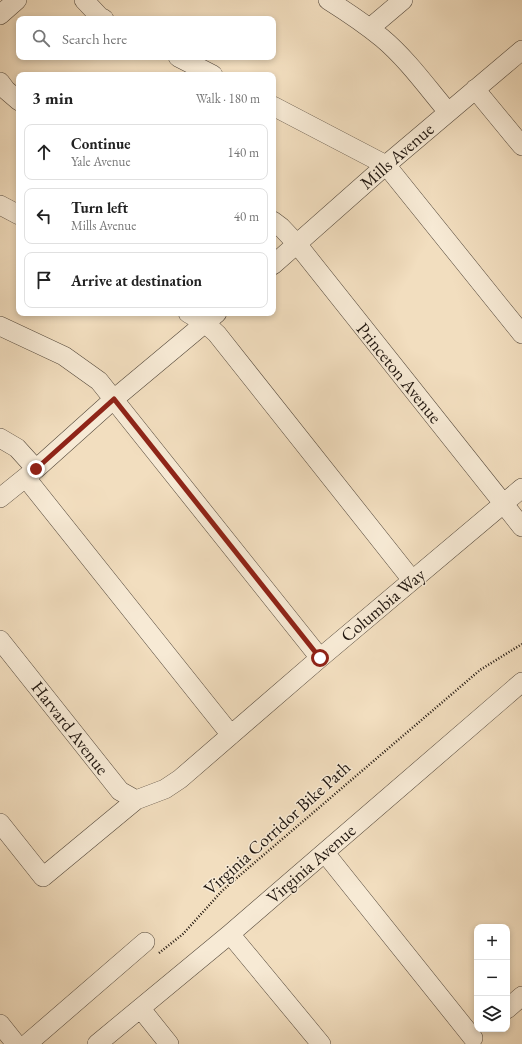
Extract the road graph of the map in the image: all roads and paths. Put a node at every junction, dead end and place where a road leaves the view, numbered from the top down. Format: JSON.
{"nodes":[{"id":1,"x":17,"y":0,"type":"edge"},
{"id":2,"x":84,"y":0,"type":"edge"},
{"id":3,"x":328,"y":0,"type":"edge"},
{"id":4,"x":403,"y":0,"type":"edge"},
{"id":5,"x":0,"y":15,"type":"edge"},
{"id":6,"x":99,"y":16,"type":"edge"},
{"id":7,"x":370,"y":28,"type":"junction"},
{"id":8,"x":522,"y":50,"type":"edge"},
{"id":9,"x":184,"y":60,"type":"edge"},
{"id":10,"x":207,"y":72,"type":"edge"},
{"id":11,"x":0,"y":82,"type":"edge"},
{"id":12,"x":475,"y":89,"type":"junction"},
{"id":13,"x":16,"y":98,"type":"edge"},
{"id":14,"x":276,"y":108,"type":"edge"},
{"id":15,"x":448,"y":112,"type":"junction"},
{"id":16,"x":522,"y":146,"type":"edge"},
{"id":17,"x":386,"y":165,"type":"junction"},
{"id":18,"x":0,"y":205,"type":"edge"},
{"id":19,"x":16,"y":213,"type":"edge"},
{"id":20,"x":276,"y":224,"type":"edge"},
{"id":21,"x":297,"y":244,"type":"junction"},
{"id":22,"x":276,"y":262,"type":"edge"},
{"id":23,"x":211,"y":318,"type":"edge"},
{"id":24,"x":0,"y":326,"type":"edge"},
{"id":25,"x":522,"y":334,"type":"edge"},
{"id":26,"x":114,"y":399,"type":"junction"},
{"id":27,"x":0,"y":438,"type":"edge"},
{"id":28,"x":31,"y":473,"type":"junction"},
{"id":29,"x":522,"y":488,"type":"edge"},
{"id":30,"x":0,"y":498,"type":"edge"},
{"id":31,"x":504,"y":504,"type":"junction"},
{"id":32,"x":522,"y":527,"type":"edge"},
{"id":33,"x":412,"y":580,"type":"junction"},
{"id":34,"x":0,"y":640,"type":"edge"},
{"id":35,"x":522,"y":644,"type":"edge"},
{"id":36,"x":320,"y":658,"type":"junction"},
{"id":37,"x":522,"y":682,"type":"edge"},
{"id":38,"x":231,"y":735,"type":"junction"},
{"id":39,"x":143,"y":797,"type":"junction"},
{"id":40,"x":0,"y":823,"type":"edge"},
{"id":41,"x":325,"y":853,"type":"junction"},
{"id":42,"x":230,"y":934,"type":"junction"},
{"id":43,"x":152,"y":948,"type":"joint"},
{"id":44,"x":522,"y":996,"type":"edge"},
{"id":45,"x":510,"y":1006,"type":"edge"},
{"id":46,"x":141,"y":1009,"type":"junction"},
{"id":47,"x":474,"y":1037,"type":"edge"},
{"id":48,"x":27,"y":1044,"type":"edge"},
{"id":49,"x":97,"y":1044,"type":"edge"},
{"id":50,"x":169,"y":1044,"type":"edge"},
{"id":51,"x":321,"y":1044,"type":"edge"}],
"edges":[{"from":1,"to":5,"type":"street"},
{"from":2,"to":6,"type":"street"},
{"from":3,"to":7,"type":"street"},
{"from":4,"to":7,"type":"street"},
{"from":7,"to":15,"type":"street"},
{"from":8,"to":12,"type":"street","name":"Mills Avenue"},
{"from":9,"to":10,"type":"street"},
{"from":11,"to":13,"type":"street"},
{"from":12,"to":15,"type":"street","name":"Mills Avenue"},
{"from":12,"to":16,"type":"street"},
{"from":14,"to":17,"type":"street"},
{"from":15,"to":17,"type":"street","name":"Mills Avenue"},
{"from":17,"to":21,"type":"street","name":"Mills Avenue"},
{"from":17,"to":25,"type":"street"},
{"from":18,"to":19,"type":"street"},
{"from":20,"to":21,"type":"street","name":"Princeton Avenue"},
{"from":21,"to":22,"type":"street","name":"Mills Avenue"},
{"from":21,"to":31,"type":"street","name":"Princeton Avenue"},
{"from":23,"to":26,"type":"street"},
{"from":23,"to":33,"type":"street"},
{"from":24,"to":26,"type":"street"},
{"from":26,"to":28,"type":"street"},
{"from":26,"to":36,"type":"street"},
{"from":27,"to":28,"type":"street"},
{"from":28,"to":30,"type":"street"},
{"from":28,"to":38,"type":"street"},
{"from":29,"to":31,"type":"street","name":"Columbia Way"},
{"from":31,"to":32,"type":"street","name":"Princeton Avenue"},
{"from":31,"to":33,"type":"street","name":"Columbia Way"},
{"from":33,"to":36,"type":"street","name":"Columbia Way"},
{"from":34,"to":39,"type":"street","name":"Harvard Avenue"},
{"from":35,"to":43,"type":"path","name":"Virginia Corridor Bike Path"},
{"from":36,"to":38,"type":"street","name":"Columbia Way"},
{"from":37,"to":41,"type":"street","name":"Virginia Avenue"},
{"from":38,"to":39,"type":"street","name":"Columbia Way"},
{"from":39,"to":40,"type":"street","name":"Columbia Way"},
{"from":41,"to":42,"type":"street","name":"Virginia Avenue"},
{"from":41,"to":47,"type":"street"},
{"from":42,"to":46,"type":"street","name":"Virginia Avenue"},
{"from":42,"to":51,"type":"street"},
{"from":43,"to":48,"type":"street"},
{"from":44,"to":45,"type":"street"},
{"from":46,"to":49,"type":"street","name":"Virginia Avenue"},
{"from":46,"to":50,"type":"street"}]}
